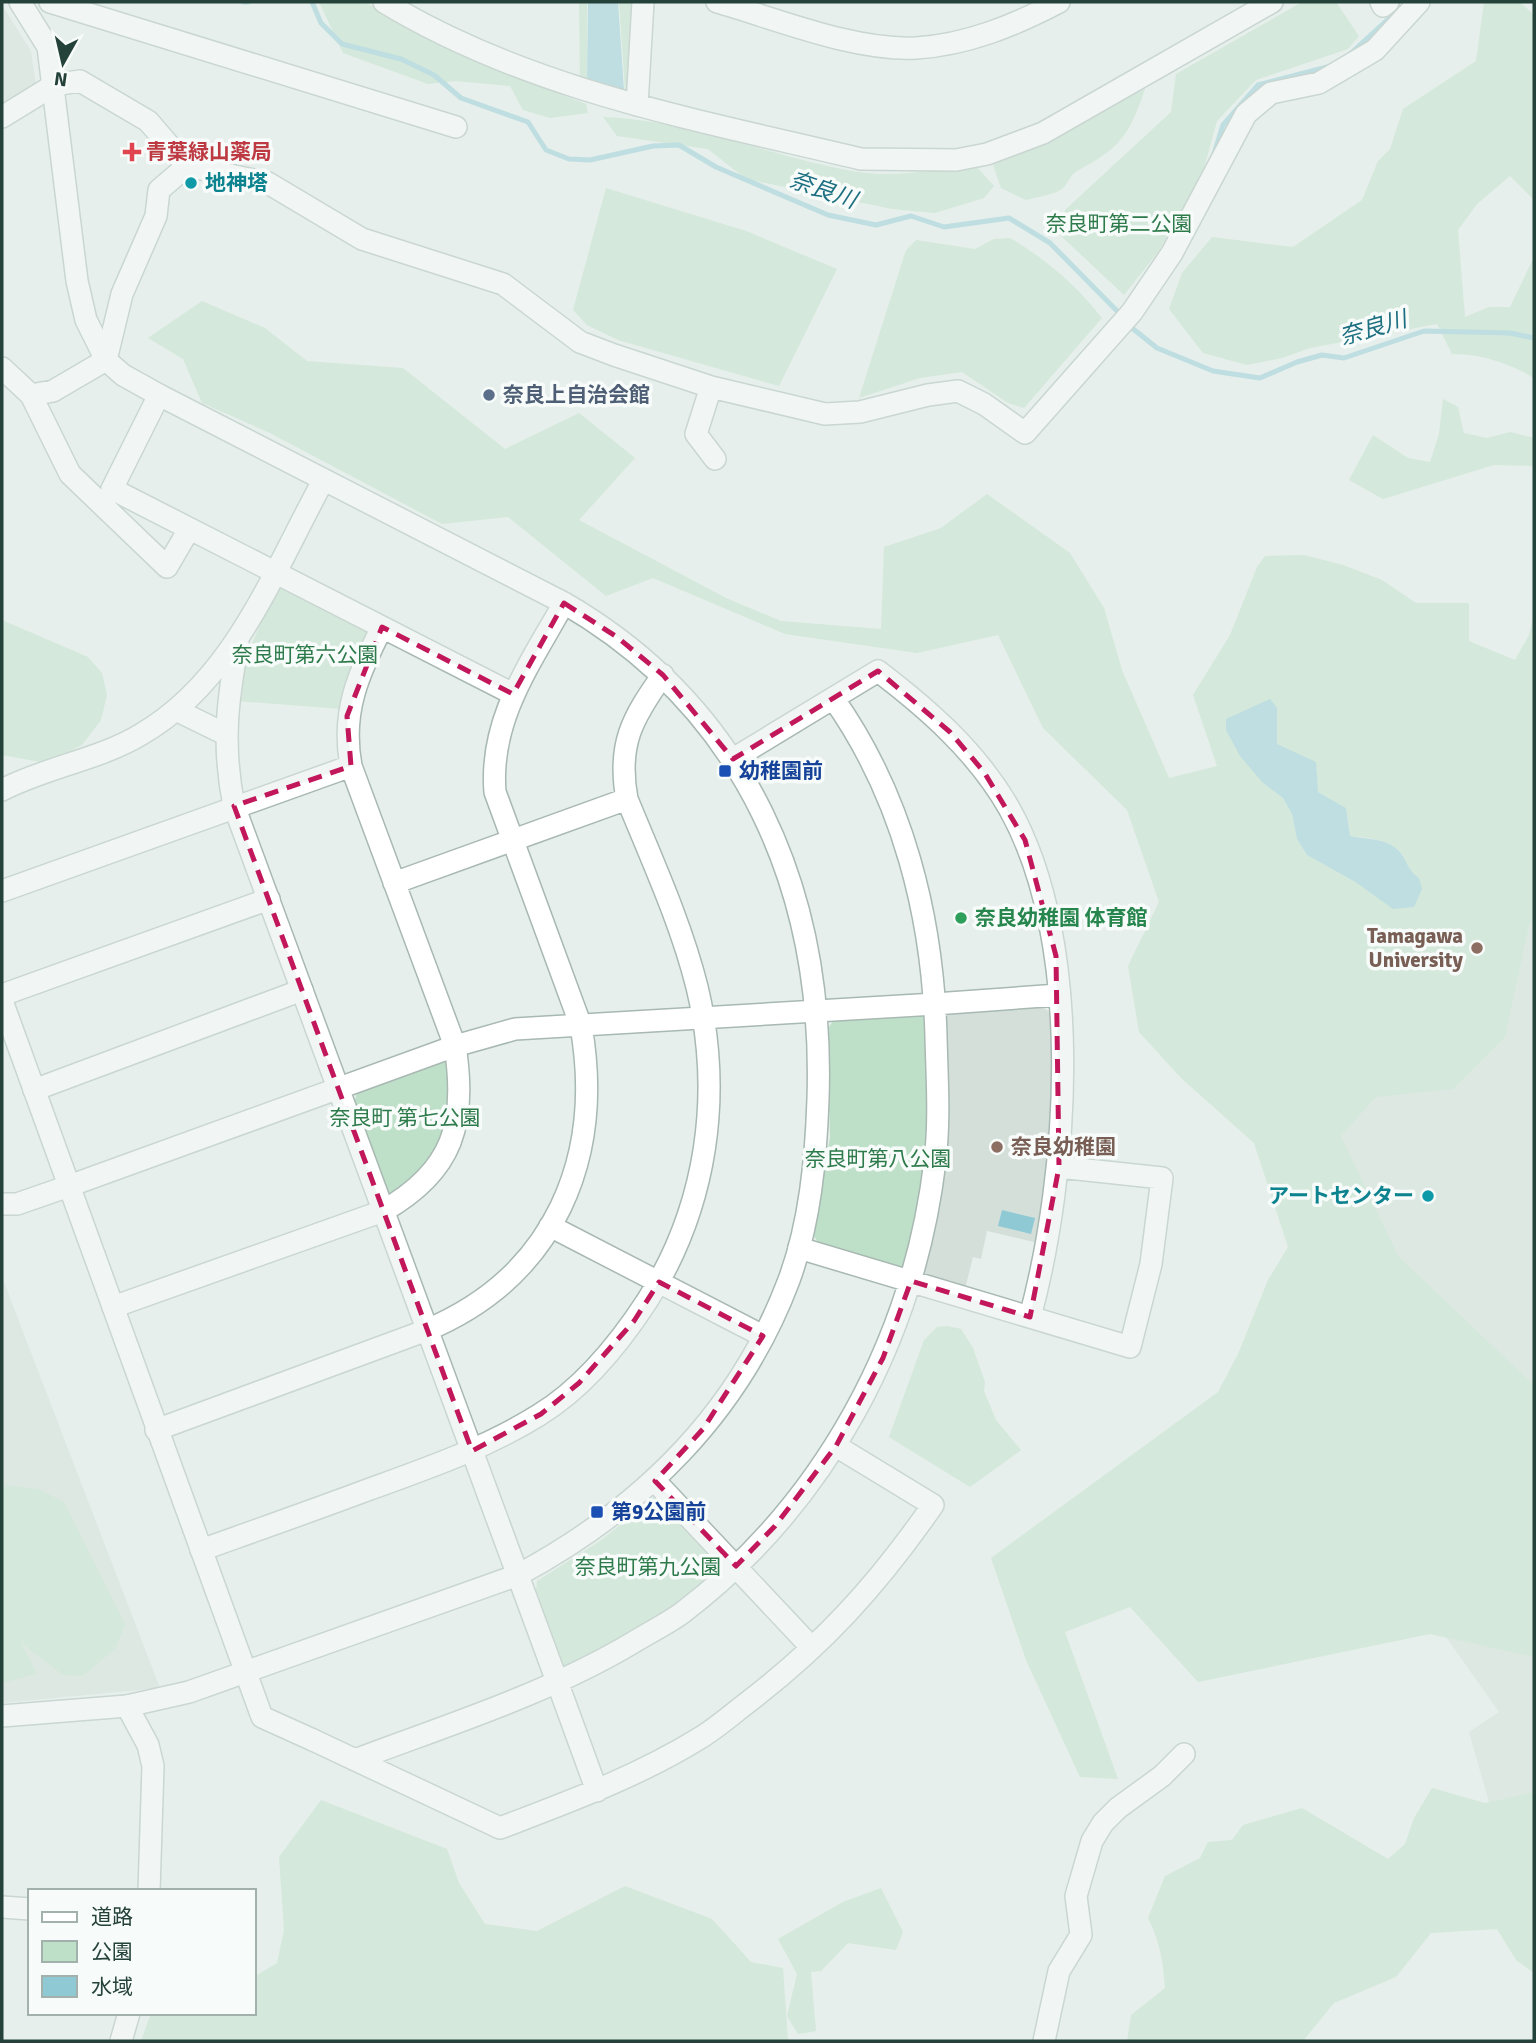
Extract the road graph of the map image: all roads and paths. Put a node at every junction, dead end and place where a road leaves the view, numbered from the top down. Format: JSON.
{"nodes":[{"id":1,"x":20,"y":2,"type":"edge"},
{"id":2,"x":50,"y":2,"type":"edge"},
{"id":3,"x":384,"y":2,"type":"edge"},
{"id":4,"x":643,"y":2,"type":"edge"},
{"id":5,"x":718,"y":2,"type":"edge"},
{"id":6,"x":1059,"y":2,"type":"edge"},
{"id":7,"x":1272,"y":2,"type":"edge"},
{"id":8,"x":1381,"y":2,"type":"edge"},
{"id":9,"x":1388,"y":2,"type":"edge"},
{"id":10,"x":1419,"y":2,"type":"edge"},
{"id":11,"x":54,"y":85,"type":"junction"},
{"id":12,"x":637,"y":105,"type":"junction"},
{"id":13,"x":2,"y":117,"type":"edge"},
{"id":14,"x":456,"y":127,"type":"dead end"},
{"id":15,"x":187,"y":166,"type":"junction"},
{"id":16,"x":106,"y":360,"type":"junction"},
{"id":17,"x":2,"y":368,"type":"edge"},
{"id":18,"x":711,"y":387,"type":"junction"},
{"id":19,"x":159,"y":395,"type":"junction"},
{"id":20,"x":32,"y":396,"type":"junction"},
{"id":21,"x":715,"y":459,"type":"dead end"},
{"id":22,"x":323,"y":481,"type":"junction"},
{"id":23,"x":188,"y":531,"type":"junction"},
{"id":24,"x":272,"y":573,"type":"junction"},
{"id":25,"x":564,"y":603,"type":"junction"},
{"id":26,"x":382,"y":627,"type":"junction"},
{"id":27,"x":238,"y":643,"type":"junction"},
{"id":28,"x":663,"y":675,"type":"junction"},
{"id":29,"x":513,"y":694,"type":"junction"},
{"id":30,"x":833,"y":698,"type":"junction"},
{"id":31,"x":178,"y":711,"type":"junction"},
{"id":32,"x":225,"y":734,"type":"junction"},
{"id":33,"x":733,"y":759,"type":"junction"},
{"id":34,"x":351,"y":766,"type":"junction"},
{"id":35,"x":2,"y":790,"type":"edge"},
{"id":36,"x":627,"y":799,"type":"junction"},
{"id":37,"x":234,"y":806,"type":"junction"},
{"id":38,"x":512,"y":843,"type":"junction"},
{"id":39,"x":394,"y":883,"type":"junction"},
{"id":40,"x":2,"y":891,"type":"edge"},
{"id":41,"x":269,"y":899,"type":"junction"},
{"id":42,"x":302,"y":990,"type":"junction"},
{"id":43,"x":2,"y":995,"type":"edge"},
{"id":44,"x":1058,"y":995,"type":"junction"},
{"id":45,"x":2,"y":1001,"type":"edge"},
{"id":46,"x":935,"y":1003,"type":"junction"},
{"id":47,"x":815,"y":1012,"type":"junction"},
{"id":48,"x":703,"y":1020,"type":"junction"},
{"id":49,"x":581,"y":1026,"type":"junction"},
{"id":50,"x":455,"y":1046,"type":"junction"},
{"id":51,"x":338,"y":1087,"type":"junction"},
{"id":52,"x":34,"y":1090,"type":"junction"},
{"id":53,"x":1059,"y":1167,"type":"junction"},
{"id":54,"x":69,"y":1186,"type":"junction"},
{"id":55,"x":2,"y":1204,"type":"edge"},
{"id":56,"x":383,"y":1210,"type":"junction"},
{"id":57,"x":550,"y":1226,"type":"junction"},
{"id":58,"x":799,"y":1248,"type":"junction"},
{"id":59,"x":659,"y":1282,"type":"junction"},
{"id":60,"x":911,"y":1282,"type":"junction"},
{"id":61,"x":113,"y":1307,"type":"junction"},
{"id":62,"x":1030,"y":1317,"type":"junction"},
{"id":63,"x":427,"y":1330,"type":"junction"},
{"id":64,"x":763,"y":1336,"type":"junction"},
{"id":65,"x":156,"y":1430,"type":"junction"},
{"id":66,"x":836,"y":1446,"type":"junction"},
{"id":67,"x":472,"y":1451,"type":"junction"},
{"id":68,"x":655,"y":1481,"type":"junction"},
{"id":69,"x":201,"y":1550,"type":"junction"},
{"id":70,"x":736,"y":1566,"type":"junction"},
{"id":71,"x":518,"y":1575,"type":"junction"},
{"id":72,"x":812,"y":1648,"type":"junction"},
{"id":73,"x":244,"y":1672,"type":"junction"},
{"id":74,"x":558,"y":1684,"type":"junction"},
{"id":75,"x":127,"y":1706,"type":"junction"},
{"id":76,"x":2,"y":1716,"type":"edge"},
{"id":77,"x":1184,"y":1754,"type":"dead end"},
{"id":78,"x":355,"y":1760,"type":"junction"},
{"id":79,"x":597,"y":1791,"type":"junction"},
{"id":80,"x":149,"y":1889,"type":"edge"},
{"id":81,"x":2,"y":1907,"type":"edge"},
{"id":82,"x":28,"y":1909,"type":"edge"},
{"id":83,"x":128,"y":2015,"type":"edge"},
{"id":84,"x":121,"y":2041,"type":"edge"},
{"id":85,"x":1044,"y":2041,"type":"edge"}],
"edges":[{"from":1,"to":11,"type":"street"},
{"from":2,"to":14,"type":"street"},
{"from":3,"to":12,"type":"street"},
{"from":4,"to":12,"type":"street"},
{"from":5,"to":6,"type":"street"},
{"from":7,"to":12,"type":"street"},
{"from":8,"to":9,"type":"street"},
{"from":10,"to":18,"type":"street"},
{"from":11,"to":13,"type":"street"},
{"from":11,"to":15,"type":"street"},
{"from":11,"to":16,"type":"street"},
{"from":15,"to":16,"type":"street"},
{"from":15,"to":18,"type":"street"},
{"from":16,"to":19,"type":"street"},
{"from":16,"to":20,"type":"street"},
{"from":17,"to":20,"type":"street"},
{"from":18,"to":21,"type":"street"},
{"from":19,"to":22,"type":"street"},
{"from":19,"to":23,"type":"street"},
{"from":20,"to":23,"type":"street"},
{"from":22,"to":24,"type":"street"},
{"from":22,"to":25,"type":"street"},
{"from":23,"to":24,"type":"street"},
{"from":24,"to":26,"type":"street"},
{"from":24,"to":27,"type":"street"},
{"from":25,"to":28,"type":"street"},
{"from":25,"to":29,"type":"street"},
{"from":26,"to":29,"type":"street"},
{"from":26,"to":34,"type":"street"},
{"from":27,"to":31,"type":"street"},
{"from":27,"to":32,"type":"street"},
{"from":28,"to":33,"type":"street"},
{"from":28,"to":36,"type":"street"},
{"from":29,"to":38,"type":"street"},
{"from":30,"to":33,"type":"street"},
{"from":30,"to":44,"type":"street"},
{"from":30,"to":46,"type":"street"},
{"from":31,"to":32,"type":"street"},
{"from":31,"to":35,"type":"street"},
{"from":32,"to":37,"type":"street"},
{"from":33,"to":47,"type":"street"},
{"from":34,"to":37,"type":"street"},
{"from":34,"to":39,"type":"street"},
{"from":36,"to":38,"type":"street"},
{"from":36,"to":48,"type":"street"},
{"from":37,"to":40,"type":"street"},
{"from":37,"to":41,"type":"street"},
{"from":38,"to":39,"type":"street"},
{"from":38,"to":49,"type":"street"},
{"from":39,"to":50,"type":"street"},
{"from":41,"to":42,"type":"street"},
{"from":41,"to":43,"type":"street"},
{"from":42,"to":51,"type":"street"},
{"from":42,"to":52,"type":"street"},
{"from":44,"to":46,"type":"street"},
{"from":44,"to":53,"type":"street"},
{"from":45,"to":52,"type":"street"},
{"from":46,"to":47,"type":"street"},
{"from":46,"to":60,"type":"street"},
{"from":47,"to":48,"type":"street"},
{"from":47,"to":58,"type":"street"},
{"from":48,"to":49,"type":"street"},
{"from":48,"to":59,"type":"street"},
{"from":49,"to":50,"type":"street"},
{"from":49,"to":57,"type":"street"},
{"from":50,"to":51,"type":"street"},
{"from":50,"to":56,"type":"street"},
{"from":51,"to":54,"type":"street"},
{"from":51,"to":56,"type":"street"},
{"from":52,"to":54,"type":"street"},
{"from":53,"to":62,"type":"street"},
{"from":53,"to":62,"type":"street"},
{"from":54,"to":55,"type":"street"},
{"from":54,"to":61,"type":"street"},
{"from":56,"to":61,"type":"street"},
{"from":56,"to":63,"type":"street"},
{"from":57,"to":59,"type":"street"},
{"from":57,"to":63,"type":"street"},
{"from":58,"to":60,"type":"street"},
{"from":58,"to":64,"type":"street"},
{"from":59,"to":64,"type":"street"},
{"from":59,"to":67,"type":"street"},
{"from":60,"to":62,"type":"street"},
{"from":60,"to":66,"type":"street"},
{"from":61,"to":65,"type":"street"},
{"from":63,"to":65,"type":"street"},
{"from":63,"to":67,"type":"street"},
{"from":64,"to":68,"type":"street"},
{"from":65,"to":69,"type":"street"},
{"from":66,"to":70,"type":"street"},
{"from":66,"to":72,"type":"street"},
{"from":67,"to":69,"type":"street"},
{"from":67,"to":71,"type":"street"},
{"from":68,"to":70,"type":"street"},
{"from":68,"to":71,"type":"street"},
{"from":69,"to":73,"type":"street"},
{"from":70,"to":72,"type":"street"},
{"from":70,"to":74,"type":"street"},
{"from":71,"to":73,"type":"street"},
{"from":71,"to":74,"type":"street"},
{"from":72,"to":79,"type":"street"},
{"from":73,"to":75,"type":"street"},
{"from":73,"to":78,"type":"street"},
{"from":74,"to":78,"type":"street"},
{"from":74,"to":79,"type":"street"},
{"from":75,"to":76,"type":"street"},
{"from":75,"to":80,"type":"street"},
{"from":77,"to":85,"type":"street"},
{"from":78,"to":79,"type":"street"},
{"from":81,"to":82,"type":"street"},
{"from":83,"to":84,"type":"street"}]}
